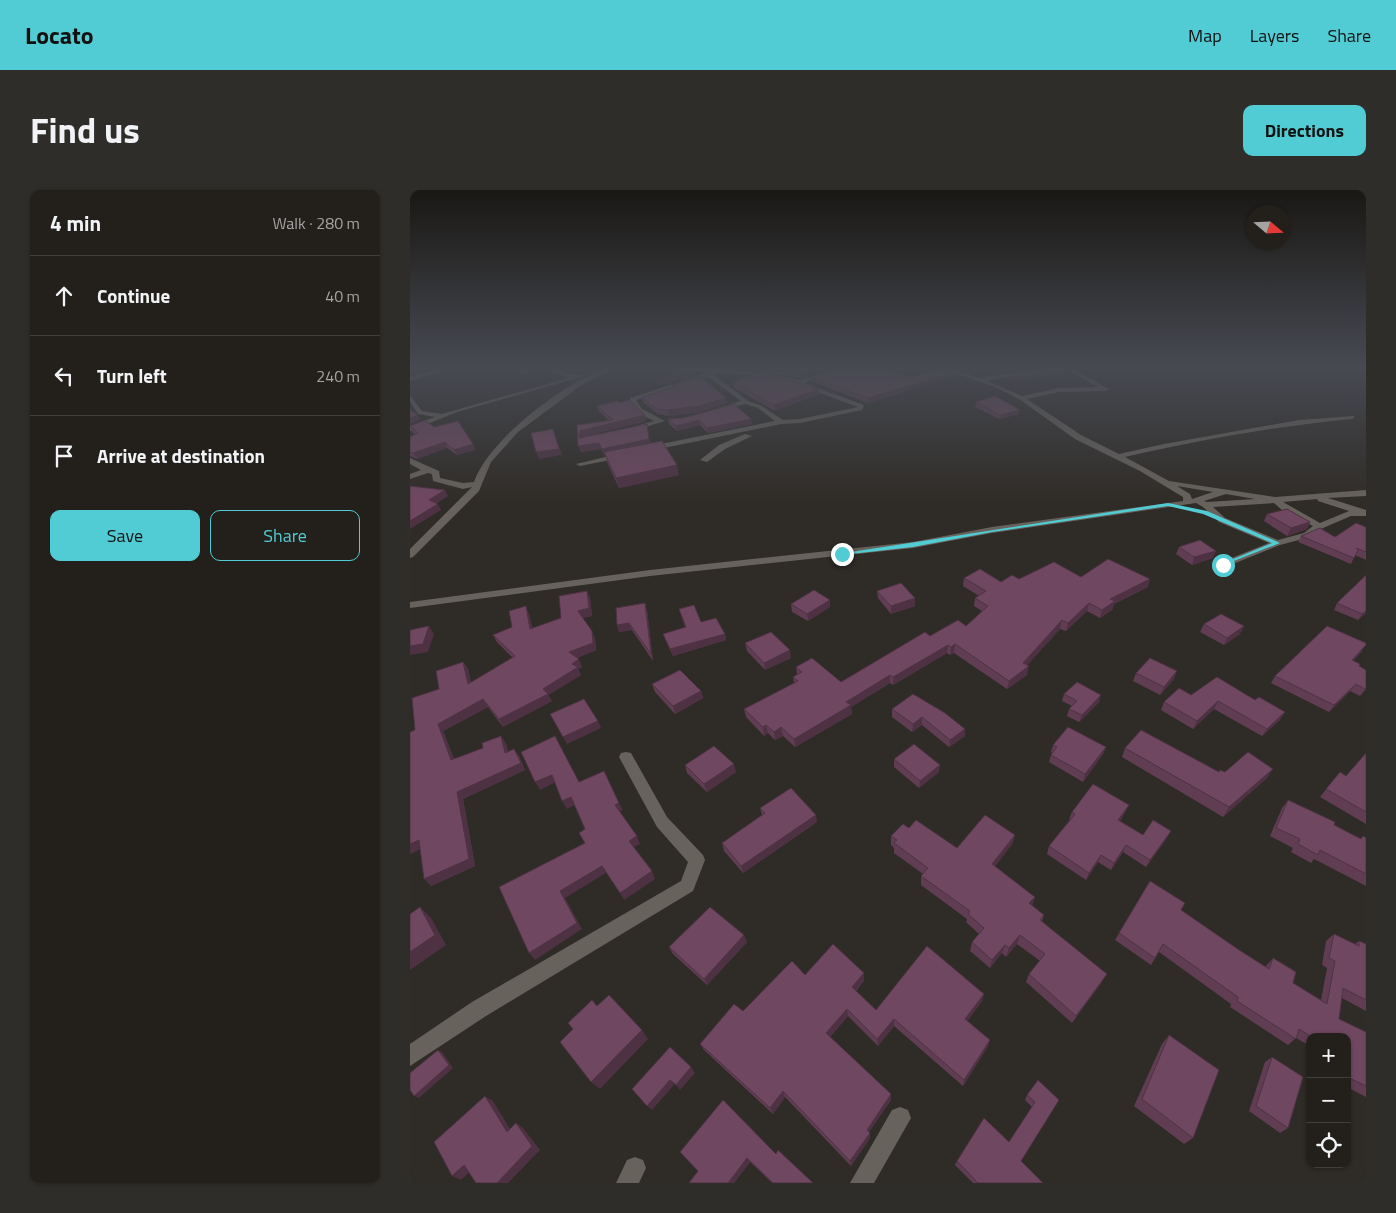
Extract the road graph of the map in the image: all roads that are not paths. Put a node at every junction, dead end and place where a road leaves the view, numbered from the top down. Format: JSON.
{"nodes":[{"id":1,"x":422,"y":413,"type":"edge"},
{"id":2,"x":450,"y":413,"type":"edge"},
{"id":3,"x":538,"y":413,"type":"edge"},
{"id":4,"x":644,"y":413,"type":"edge"},
{"id":5,"x":769,"y":413,"type":"edge"},
{"id":6,"x":838,"y":413,"type":"edge"},
{"id":7,"x":1043,"y":413,"type":"edge"},
{"id":8,"x":441,"y":416,"type":"junction"},
{"id":9,"x":1352,"y":417,"type":"dead end"},
{"id":10,"x":782,"y":422,"type":"junction"},
{"id":11,"x":770,"y":425,"type":"junction"},
{"id":12,"x":410,"y":429,"type":"edge"},
{"id":13,"x":627,"y":431,"type":"edge"},
{"id":14,"x":642,"y":451,"type":"edge"},
{"id":15,"x":633,"y":452,"type":"edge"},
{"id":16,"x":1117,"y":457,"type":"junction"},
{"id":17,"x":410,"y":460,"type":"edge"},
{"id":18,"x":704,"y":460,"type":"dead end"},
{"id":19,"x":580,"y":464,"type":"dead end"},
{"id":20,"x":429,"y":470,"type":"junction"},
{"id":21,"x":410,"y":477,"type":"edge"},
{"id":22,"x":1170,"y":483,"type":"junction"},
{"id":23,"x":478,"y":484,"type":"junction"},
{"id":24,"x":1226,"y":491,"type":"junction"},
{"id":25,"x":1366,"y":493,"type":"edge"},
{"id":26,"x":1324,"y":496,"type":"junction"},
{"id":27,"x":1276,"y":500,"type":"junction"},
{"id":28,"x":1192,"y":502,"type":"junction"},
{"id":29,"x":1168,"y":505,"type":"junction"},
{"id":30,"x":1206,"y":505,"type":"junction"},
{"id":31,"x":1366,"y":514,"type":"edge"},
{"id":32,"x":1222,"y":520,"type":"junction"},
{"id":33,"x":1320,"y":526,"type":"junction"},
{"id":34,"x":1277,"y":543,"type":"junction"},
{"id":35,"x":410,"y":555,"type":"edge"},
{"id":36,"x":1223,"y":565,"type":"dead end"},
{"id":37,"x":410,"y":605,"type":"edge"},
{"id":38,"x":626,"y":757,"type":"dead end"},
{"id":39,"x":410,"y":1056,"type":"edge"},
{"id":40,"x":900,"y":1118,"type":"dead end"},
{"id":41,"x":861,"y":1183,"type":"edge"}],
"edges":[{"from":1,"to":8,"type":"street"},
{"from":2,"to":8,"type":"street"},
{"from":3,"to":23,"type":"street"},
{"from":4,"to":13,"type":"street"},
{"from":5,"to":10,"type":"street"},
{"from":6,"to":10,"type":"street"},
{"from":7,"to":16,"type":"street"},
{"from":8,"to":12,"type":"street"},
{"from":9,"to":16,"type":"street"},
{"from":10,"to":11,"type":"street"},
{"from":11,"to":14,"type":"street"},
{"from":11,"to":18,"type":"street"},
{"from":15,"to":19,"type":"street"},
{"from":16,"to":22,"type":"street"},
{"from":17,"to":20,"type":"street"},
{"from":20,"to":21,"type":"street"},
{"from":20,"to":23,"type":"street"},
{"from":22,"to":24,"type":"street"},
{"from":22,"to":28,"type":"street"},
{"from":23,"to":35,"type":"street"},
{"from":24,"to":27,"type":"street"},
{"from":24,"to":28,"type":"street"},
{"from":25,"to":26,"type":"street"},
{"from":26,"to":27,"type":"street"},
{"from":26,"to":31,"type":"street"},
{"from":27,"to":30,"type":"street"},
{"from":27,"to":33,"type":"street"},
{"from":28,"to":29,"type":"street"},
{"from":28,"to":30,"type":"street"},
{"from":29,"to":32,"type":"street"},
{"from":29,"to":37,"type":"street"},
{"from":30,"to":32,"type":"street"},
{"from":31,"to":33,"type":"street"},
{"from":32,"to":34,"type":"street"},
{"from":33,"to":34,"type":"street"},
{"from":34,"to":36,"type":"street"},
{"from":38,"to":39,"type":"street"},
{"from":40,"to":41,"type":"street"}]}
